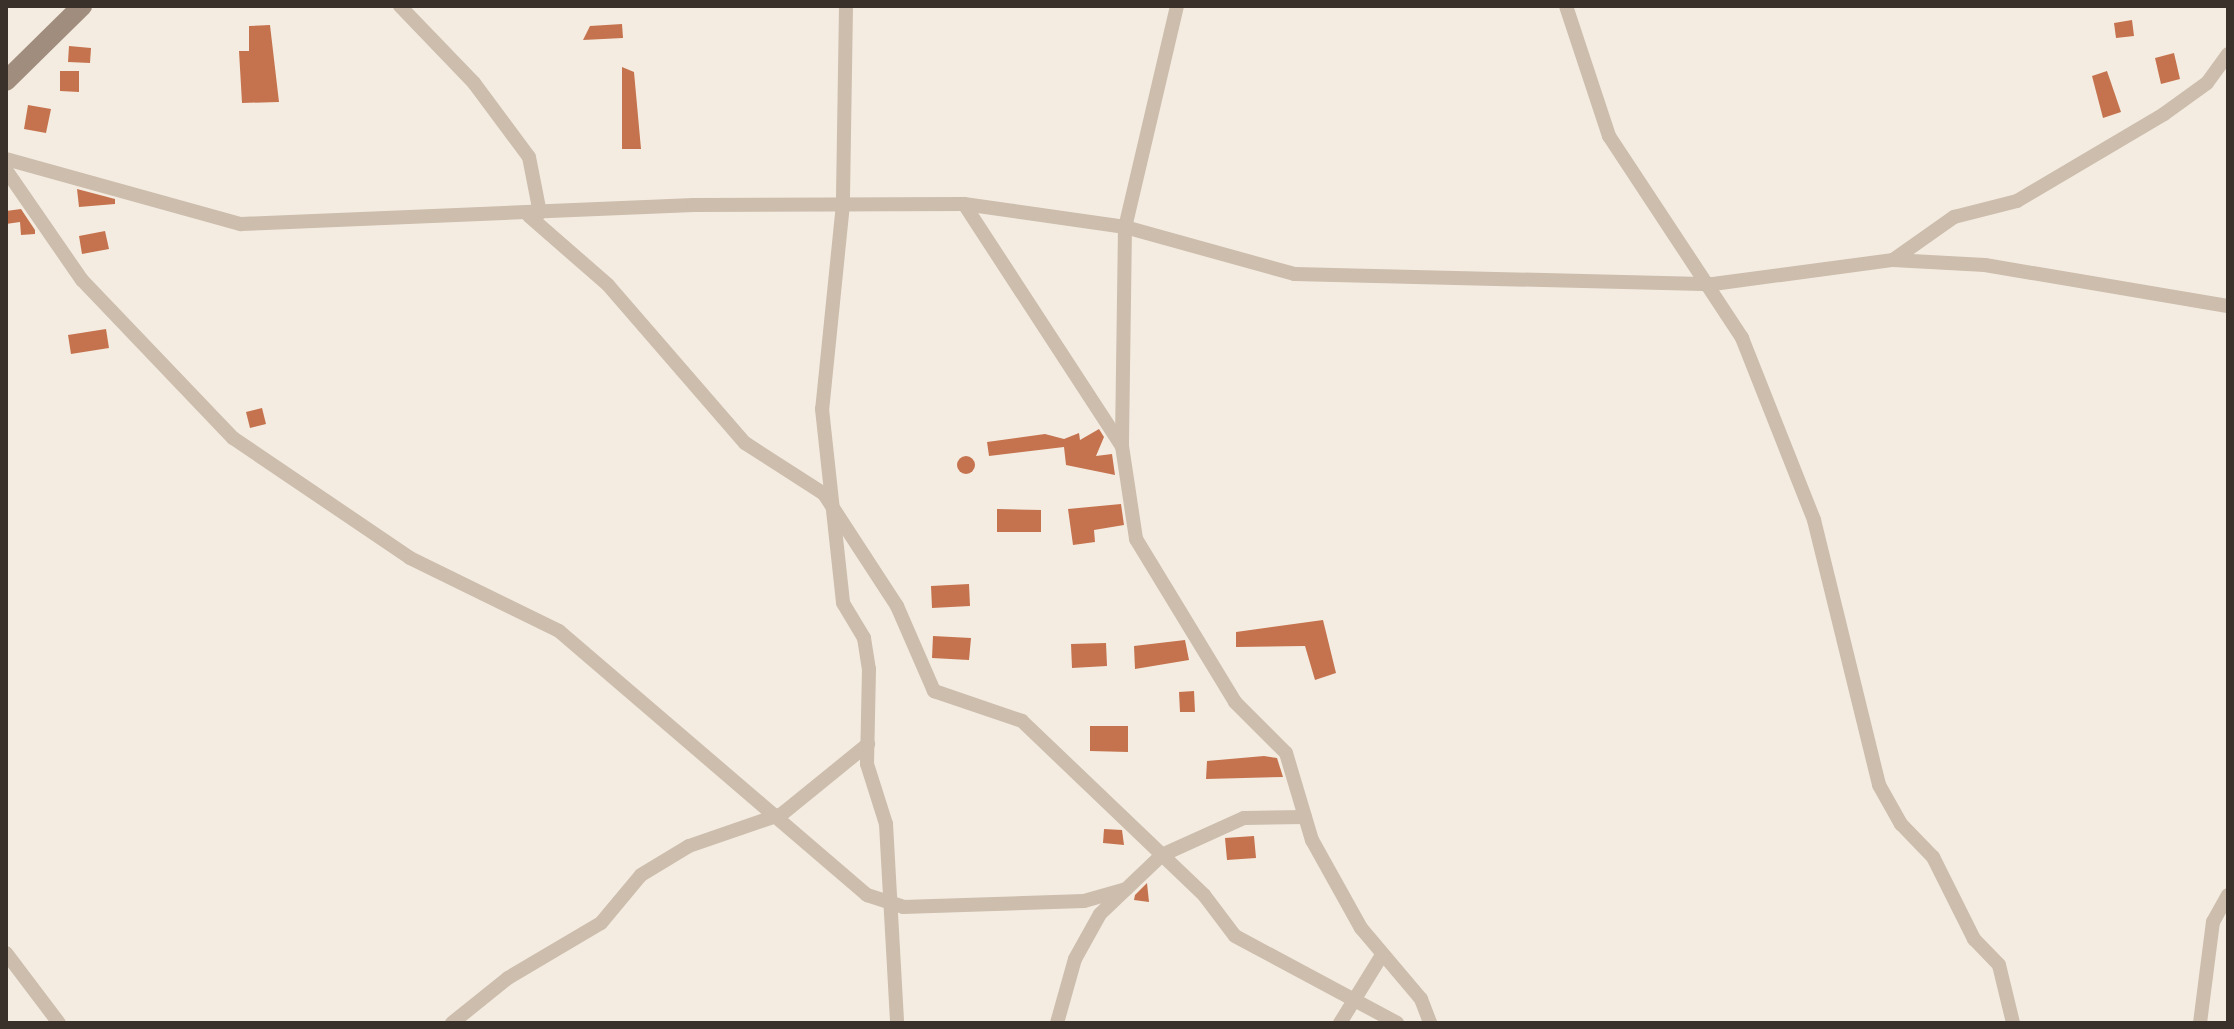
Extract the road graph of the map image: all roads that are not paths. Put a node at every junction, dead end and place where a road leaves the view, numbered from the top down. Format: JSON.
{"nodes":[{"id":1,"x":82,"y":6,"type":"edge"},
{"id":2,"x":400,"y":6,"type":"edge"},
{"id":3,"x":846,"y":6,"type":"edge"},
{"id":4,"x":1177,"y":6,"type":"edge"},
{"id":5,"x":1566,"y":6,"type":"edge"},
{"id":6,"x":2228,"y":54,"type":"edge"},
{"id":7,"x":6,"y":81,"type":"edge"},
{"id":8,"x":6,"y":159,"type":"edge"},
{"id":9,"x":6,"y":170,"type":"edge"},
{"id":10,"x":843,"y":204,"type":"junction"},
{"id":11,"x":964,"y":204,"type":"junction"},
{"id":12,"x":534,"y":214,"type":"junction"},
{"id":13,"x":1125,"y":227,"type":"junction"},
{"id":14,"x":1893,"y":260,"type":"junction"},
{"id":15,"x":1713,"y":284,"type":"junction"},
{"id":16,"x":2228,"y":306,"type":"edge"},
{"id":17,"x":1122,"y":446,"type":"junction"},
{"id":18,"x":838,"y":517,"type":"junction"},
{"id":19,"x":868,"y":744,"type":"junction"},
{"id":20,"x":782,"y":814,"type":"junction"},
{"id":21,"x":1305,"y":817,"type":"junction"},
{"id":22,"x":1162,"y":855,"type":"junction"},
{"id":23,"x":1126,"y":889,"type":"junction"},
{"id":24,"x":2228,"y":895,"type":"edge"},
{"id":25,"x":887,"y":907,"type":"junction"},
{"id":26,"x":6,"y":953,"type":"edge"},
{"id":27,"x":1382,"y":955,"type":"junction"},
{"id":28,"x":1351,"y":997,"type":"junction"},
{"id":29,"x":59,"y":1023,"type":"edge"},
{"id":30,"x":452,"y":1023,"type":"edge"},
{"id":31,"x":897,"y":1023,"type":"edge"},
{"id":32,"x":1057,"y":1023,"type":"edge"},
{"id":33,"x":1340,"y":1023,"type":"edge"},
{"id":34,"x":1397,"y":1023,"type":"edge"},
{"id":35,"x":1430,"y":1023,"type":"edge"},
{"id":36,"x":2013,"y":1023,"type":"edge"},
{"id":37,"x":2200,"y":1023,"type":"edge"}],
"edges":[{"from":1,"to":7,"type":"street"},
{"from":2,"to":12,"type":"street"},
{"from":3,"to":10,"type":"street"},
{"from":4,"to":13,"type":"street"},
{"from":5,"to":15,"type":"street"},
{"from":6,"to":14,"type":"street"},
{"from":8,"to":12,"type":"street"},
{"from":9,"to":20,"type":"street"},
{"from":10,"to":11,"type":"street"},
{"from":10,"to":12,"type":"street"},
{"from":10,"to":18,"type":"street"},
{"from":11,"to":13,"type":"street"},
{"from":11,"to":17,"type":"street"},
{"from":12,"to":18,"type":"street"},
{"from":13,"to":15,"type":"street"},
{"from":13,"to":17,"type":"street"},
{"from":14,"to":15,"type":"street"},
{"from":14,"to":16,"type":"street"},
{"from":15,"to":36,"type":"street"},
{"from":17,"to":21,"type":"street"},
{"from":18,"to":19,"type":"street"},
{"from":18,"to":22,"type":"street"},
{"from":19,"to":20,"type":"street"},
{"from":19,"to":25,"type":"street"},
{"from":20,"to":25,"type":"street"},
{"from":20,"to":30,"type":"street"},
{"from":21,"to":22,"type":"street"},
{"from":21,"to":27,"type":"street"},
{"from":22,"to":23,"type":"street"},
{"from":22,"to":28,"type":"street"},
{"from":23,"to":25,"type":"street"},
{"from":23,"to":32,"type":"street"},
{"from":24,"to":37,"type":"street"},
{"from":25,"to":31,"type":"street"},
{"from":26,"to":29,"type":"street"},
{"from":27,"to":28,"type":"street"},
{"from":27,"to":35,"type":"street"},
{"from":28,"to":33,"type":"street"},
{"from":28,"to":34,"type":"street"}]}
